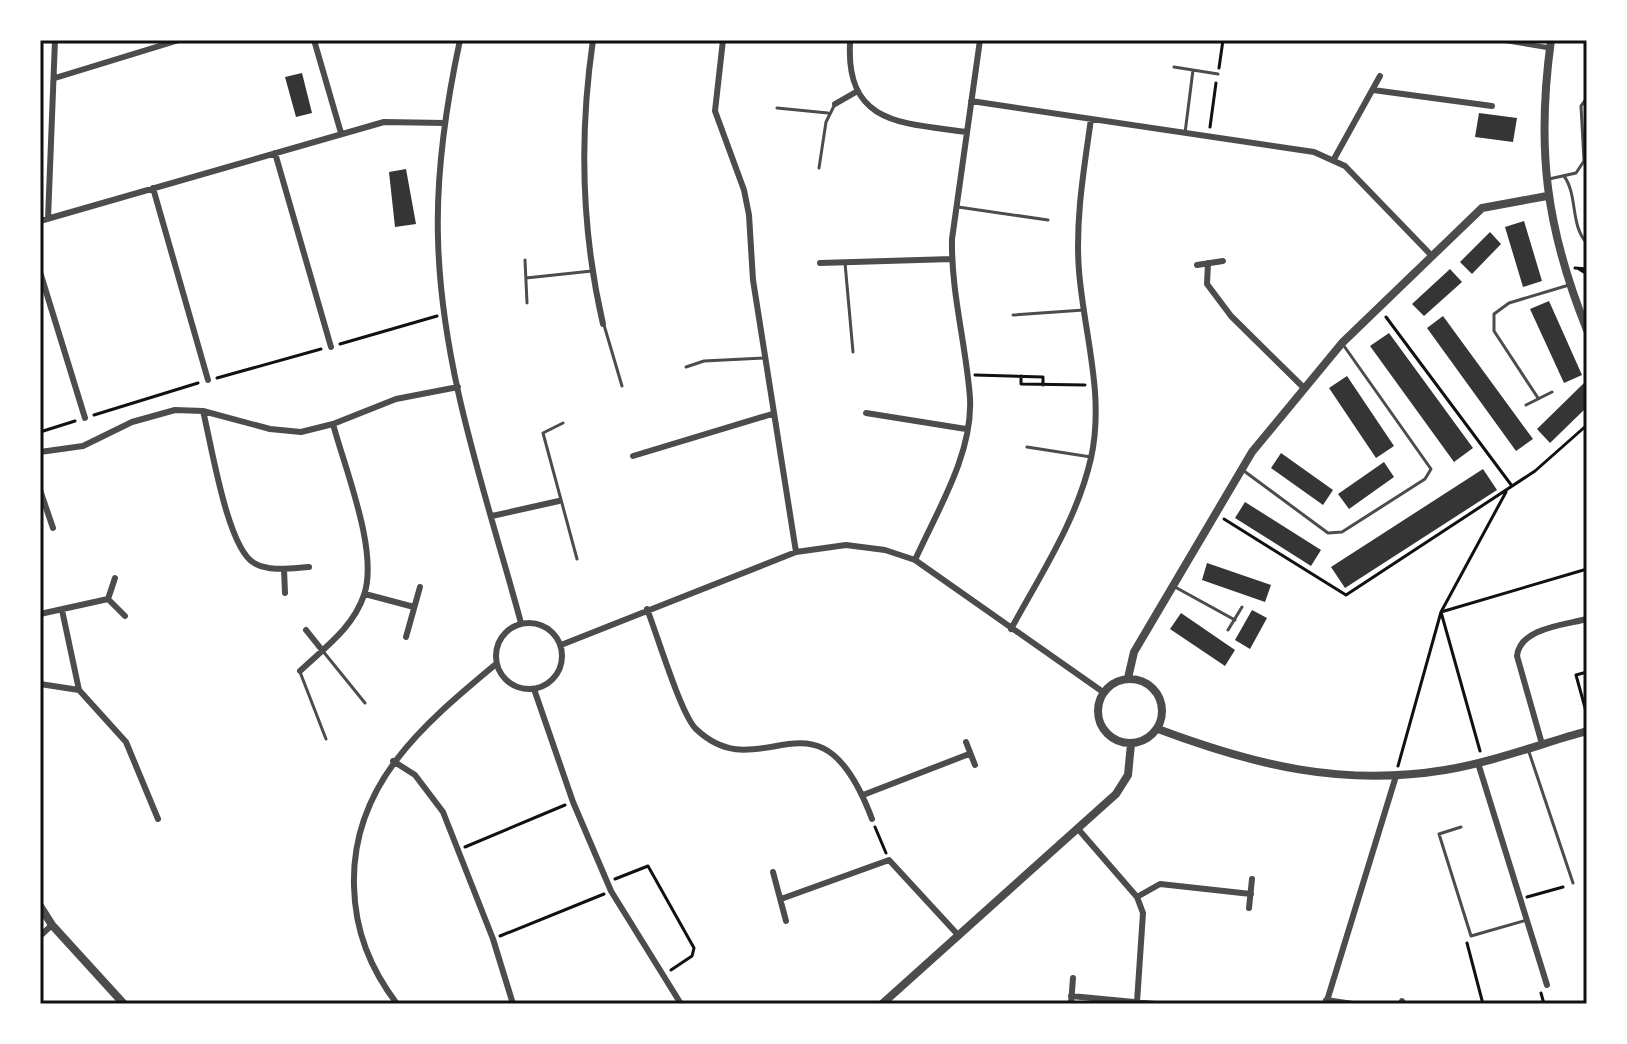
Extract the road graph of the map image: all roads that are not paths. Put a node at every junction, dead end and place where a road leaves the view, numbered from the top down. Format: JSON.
{"nodes":[{"id":1,"x":55,"y":40,"type":"edge"},
{"id":2,"x":179,"y":40,"type":"edge"},
{"id":3,"x":314,"y":40,"type":"edge"},
{"id":4,"x":460,"y":40,"type":"edge"},
{"id":5,"x":593,"y":40,"type":"edge"},
{"id":6,"x":723,"y":40,"type":"edge"},
{"id":7,"x":980,"y":40,"type":"edge"},
{"id":8,"x":1502,"y":40,"type":"edge"},
{"id":9,"x":850,"y":44,"type":"dead end"},
{"id":10,"x":1551,"y":44,"type":"edge"},
{"id":11,"x":1174,"y":67,"type":"dead end"},
{"id":12,"x":1193,"y":70,"type":"junction"},
{"id":13,"x":1218,"y":74,"type":"road end"},
{"id":14,"x":1380,"y":76,"type":"dead end"},
{"id":15,"x":55,"y":78,"type":"junction"},
{"id":16,"x":1373,"y":90,"type":"junction"},
{"id":17,"x":856,"y":92,"type":"junction"},
{"id":18,"x":1587,"y":98,"type":"edge"},
{"id":19,"x":971,"y":101,"type":"junction"},
{"id":20,"x":1467,"y":103,"type":"junction"},
{"id":21,"x":835,"y":104,"type":"joint"},
{"id":22,"x":1492,"y":106,"type":"dead end"},
{"id":23,"x":777,"y":108,"type":"dead end"},
{"id":24,"x":1465,"y":112,"type":"dead end"},
{"id":25,"x":829,"y":113,"type":"junction"},
{"id":26,"x":1091,"y":119,"type":"junction"},
{"id":27,"x":445,"y":123,"type":"junction"},
{"id":28,"x":966,"y":132,"type":"junction"},
{"id":29,"x":341,"y":133,"type":"junction"},
{"id":30,"x":1185,"y":133,"type":"junction"},
{"id":31,"x":275,"y":153,"type":"junction"},
{"id":32,"x":1334,"y":159,"type":"junction"},
{"id":33,"x":819,"y":168,"type":"dead end"},
{"id":34,"x":1564,"y":176,"type":"junction"},
{"id":35,"x":1546,"y":179,"type":"junction"},
{"id":36,"x":153,"y":188,"type":"junction"},
{"id":37,"x":1547,"y":196,"type":"junction"},
{"id":38,"x":955,"y":207,"type":"junction"},
{"id":39,"x":48,"y":219,"type":"junction"},
{"id":40,"x":1048,"y":220,"type":"dead end"},
{"id":41,"x":40,"y":221,"type":"edge"},
{"id":42,"x":1587,"y":243,"type":"edge"},
{"id":43,"x":1432,"y":256,"type":"junction"},
{"id":44,"x":952,"y":259,"type":"junction"},
{"id":45,"x":525,"y":260,"type":"dead end"},
{"id":46,"x":1223,"y":261,"type":"dead end"},
{"id":47,"x":820,"y":263,"type":"dead end"},
{"id":48,"x":845,"y":263,"type":"junction"},
{"id":49,"x":1208,"y":263,"type":"junction"},
{"id":50,"x":1197,"y":265,"type":"dead end"},
{"id":51,"x":592,"y":271,"type":"junction"},
{"id":52,"x":40,"y":272,"type":"edge"},
{"id":53,"x":526,"y":278,"type":"junction"},
{"id":54,"x":1569,"y":285,"type":"junction"},
{"id":55,"x":527,"y":303,"type":"dead end"},
{"id":56,"x":1084,"y":310,"type":"junction"},
{"id":57,"x":1013,"y":315,"type":"dead end"},
{"id":58,"x":603,"y":324,"type":"joint"},
{"id":59,"x":1587,"y":330,"type":"edge"},
{"id":60,"x":1342,"y":343,"type":"junction"},
{"id":61,"x":331,"y":347,"type":"road end"},
{"id":62,"x":853,"y":352,"type":"dead end"},
{"id":63,"x":764,"y":358,"type":"junction"},
{"id":64,"x":686,"y":367,"type":"dead end"},
{"id":65,"x":208,"y":380,"type":"road end"},
{"id":66,"x":622,"y":386,"type":"dead end"},
{"id":67,"x":458,"y":387,"type":"junction"},
{"id":68,"x":1303,"y":387,"type":"junction"},
{"id":69,"x":1552,"y":392,"type":"dead end"},
{"id":70,"x":1538,"y":398,"type":"junction"},
{"id":71,"x":1526,"y":405,"type":"dead end"},
{"id":72,"x":203,"y":411,"type":"junction"},
{"id":73,"x":866,"y":413,"type":"dead end"},
{"id":74,"x":772,"y":414,"type":"junction"},
{"id":75,"x":85,"y":418,"type":"road end"},
{"id":76,"x":563,"y":423,"type":"dead end"},
{"id":77,"x":333,"y":424,"type":"junction"},
{"id":78,"x":966,"y":429,"type":"junction"},
{"id":79,"x":1027,"y":447,"type":"dead end"},
{"id":80,"x":40,"y":452,"type":"edge"},
{"id":81,"x":633,"y":456,"type":"dead end"},
{"id":82,"x":1091,"y":457,"type":"junction"},
{"id":83,"x":1241,"y":468,"type":"junction"},
{"id":84,"x":40,"y":490,"type":"edge"},
{"id":85,"x":559,"y":501,"type":"junction"},
{"id":86,"x":492,"y":516,"type":"junction"},
{"id":87,"x":53,"y":528,"type":"dead end"},
{"id":88,"x":796,"y":552,"type":"junction"},
{"id":89,"x":577,"y":559,"type":"dead end"},
{"id":90,"x":915,"y":560,"type":"junction"},
{"id":91,"x":309,"y":567,"type":"dead end"},
{"id":92,"x":284,"y":569,"type":"junction"},
{"id":93,"x":115,"y":578,"type":"dead end"},
{"id":94,"x":1172,"y":585,"type":"junction"},
{"id":95,"x":420,"y":587,"type":"dead end"},
{"id":96,"x":285,"y":593,"type":"dead end"},
{"id":97,"x":365,"y":594,"type":"junction"},
{"id":98,"x":108,"y":599,"type":"junction"},
{"id":99,"x":414,"y":607,"type":"junction"},
{"id":100,"x":1242,"y":607,"type":"dead end"},
{"id":101,"x":647,"y":609,"type":"junction"},
{"id":102,"x":62,"y":610,"type":"junction"},
{"id":103,"x":40,"y":614,"type":"edge"},
{"id":104,"x":125,"y":616,"type":"dead end"},
{"id":105,"x":1587,"y":619,"type":"edge"},
{"id":106,"x":1235,"y":620,"type":"junction"},
{"id":107,"x":521,"y":623,"type":"junction"},
{"id":108,"x":1011,"y":629,"type":"junction"},
{"id":109,"x":306,"y":630,"type":"dead end"},
{"id":110,"x":1228,"y":630,"type":"dead end"},
{"id":111,"x":406,"y":637,"type":"dead end"},
{"id":112,"x":561,"y":645,"type":"junction"},
{"id":113,"x":322,"y":650,"type":"junction"},
{"id":114,"x":496,"y":664,"type":"junction"},
{"id":115,"x":300,"y":671,"type":"joint"},
{"id":116,"x":1128,"y":678,"type":"junction"},
{"id":117,"x":40,"y":684,"type":"edge"},
{"id":118,"x":534,"y":689,"type":"junction"},
{"id":119,"x":79,"y":690,"type":"junction"},
{"id":120,"x":1103,"y":692,"type":"junction"},
{"id":121,"x":365,"y":703,"type":"dead end"},
{"id":122,"x":1158,"y":729,"type":"junction"},
{"id":123,"x":1587,"y":731,"type":"edge"},
{"id":124,"x":326,"y":739,"type":"dead end"},
{"id":125,"x":966,"y":742,"type":"dead end"},
{"id":126,"x":1131,"y":744,"type":"junction"},
{"id":127,"x":1542,"y":744,"type":"junction"},
{"id":128,"x":1528,"y":748,"type":"junction"},
{"id":129,"x":969,"y":754,"type":"junction"},
{"id":130,"x":393,"y":761,"type":"junction"},
{"id":131,"x":1481,"y":762,"type":"junction"},
{"id":132,"x":975,"y":765,"type":"dead end"},
{"id":133,"x":1396,"y":776,"type":"junction"},
{"id":134,"x":863,"y":795,"type":"junction"},
{"id":135,"x":158,"y":819,"type":"dead end"},
{"id":136,"x":872,"y":819,"type":"road end"},
{"id":137,"x":1461,"y":827,"type":"dead end"},
{"id":138,"x":1079,"y":830,"type":"junction"},
{"id":139,"x":773,"y":872,"type":"dead end"},
{"id":140,"x":1252,"y":879,"type":"dead end"},
{"id":141,"x":1573,"y":883,"type":"dead end"},
{"id":142,"x":1251,"y":894,"type":"junction"},
{"id":143,"x":1137,"y":897,"type":"junction"},
{"id":144,"x":781,"y":899,"type":"junction"},
{"id":145,"x":40,"y":906,"type":"edge"},
{"id":146,"x":1249,"y":908,"type":"dead end"},
{"id":147,"x":1527,"y":920,"type":"junction"},
{"id":148,"x":786,"y":921,"type":"dead end"},
{"id":149,"x":52,"y":925,"type":"junction"},
{"id":150,"x":40,"y":936,"type":"edge"},
{"id":151,"x":959,"y":936,"type":"junction"},
{"id":152,"x":1073,"y":978,"type":"dead end"},
{"id":153,"x":1547,"y":985,"type":"dead end"},
{"id":154,"x":1071,"y":996,"type":"junction"},
{"id":155,"x":1137,"y":1002,"type":"junction"},
{"id":156,"x":1326,"y":1002,"type":"edge"},
{"id":157,"x":124,"y":1004,"type":"edge"},
{"id":158,"x":397,"y":1004,"type":"edge"},
{"id":159,"x":513,"y":1004,"type":"edge"},
{"id":160,"x":681,"y":1004,"type":"edge"},
{"id":161,"x":882,"y":1004,"type":"edge"},
{"id":162,"x":1071,"y":1004,"type":"edge"},
{"id":163,"x":1155,"y":1004,"type":"edge"},
{"id":164,"x":1353,"y":1004,"type":"edge"}],
"edges":[{"from":1,"to":15,"type":"street"},
{"from":2,"to":15,"type":"street"},
{"from":3,"to":29,"type":"street"},
{"from":4,"to":27,"type":"street"},
{"from":5,"to":51,"type":"street"},
{"from":6,"to":63,"type":"street"},
{"from":7,"to":19,"type":"street"},
{"from":8,"to":10,"type":"street"},
{"from":9,"to":17,"type":"street"},
{"from":10,"to":35,"type":"street"},
{"from":11,"to":12,"type":"lane"},
{"from":12,"to":13,"type":"lane"},
{"from":12,"to":30,"type":"lane"},
{"from":14,"to":16,"type":"street"},
{"from":15,"to":39,"type":"street"},
{"from":16,"to":20,"type":"street"},
{"from":16,"to":32,"type":"street"},
{"from":17,"to":21,"type":"street"},
{"from":17,"to":28,"type":"street"},
{"from":18,"to":34,"type":"lane"},
{"from":19,"to":26,"type":"street"},
{"from":19,"to":28,"type":"street"},
{"from":20,"to":22,"type":"street"},
{"from":20,"to":24,"type":"street"},
{"from":21,"to":25,"type":"lane"},
{"from":23,"to":25,"type":"lane"},
{"from":25,"to":33,"type":"lane"},
{"from":26,"to":30,"type":"street"},
{"from":26,"to":56,"type":"street"},
{"from":27,"to":29,"type":"street"},
{"from":27,"to":67,"type":"street"},
{"from":28,"to":38,"type":"street"},
{"from":29,"to":31,"type":"street"},
{"from":30,"to":32,"type":"street"},
{"from":31,"to":36,"type":"street"},
{"from":31,"to":61,"type":"street"},
{"from":32,"to":43,"type":"street"},
{"from":34,"to":35,"type":"lane"},
{"from":34,"to":42,"type":"lane"},
{"from":35,"to":37,"type":"street"},
{"from":36,"to":39,"type":"street"},
{"from":36,"to":65,"type":"street"},
{"from":37,"to":43,"type":"street"},
{"from":37,"to":54,"type":"street"},
{"from":38,"to":40,"type":"lane"},
{"from":38,"to":44,"type":"street"},
{"from":39,"to":41,"type":"street"},
{"from":43,"to":60,"type":"street"},
{"from":44,"to":48,"type":"street"},
{"from":44,"to":78,"type":"street"},
{"from":45,"to":53,"type":"lane"},
{"from":46,"to":49,"type":"street"},
{"from":47,"to":48,"type":"street"},
{"from":48,"to":62,"type":"lane"},
{"from":49,"to":50,"type":"street"},
{"from":49,"to":68,"type":"street"},
{"from":51,"to":53,"type":"lane"},
{"from":51,"to":58,"type":"street"},
{"from":52,"to":75,"type":"street"},
{"from":53,"to":55,"type":"lane"},
{"from":54,"to":59,"type":"street"},
{"from":54,"to":70,"type":"lane"},
{"from":56,"to":57,"type":"lane"},
{"from":56,"to":82,"type":"street"},
{"from":58,"to":66,"type":"lane"},
{"from":60,"to":68,"type":"street"},
{"from":60,"to":83,"type":"lane"},
{"from":63,"to":64,"type":"lane"},
{"from":63,"to":74,"type":"street"},
{"from":67,"to":77,"type":"street"},
{"from":67,"to":86,"type":"street"},
{"from":68,"to":83,"type":"street"},
{"from":69,"to":70,"type":"lane"},
{"from":70,"to":71,"type":"lane"},
{"from":72,"to":77,"type":"street"},
{"from":72,"to":80,"type":"street"},
{"from":72,"to":92,"type":"street"},
{"from":73,"to":78,"type":"street"},
{"from":74,"to":81,"type":"street"},
{"from":74,"to":88,"type":"street"},
{"from":76,"to":85,"type":"lane"},
{"from":77,"to":97,"type":"street"},
{"from":78,"to":90,"type":"street"},
{"from":79,"to":82,"type":"lane"},
{"from":82,"to":108,"type":"street"},
{"from":83,"to":94,"type":"street"},
{"from":84,"to":87,"type":"street"},
{"from":85,"to":86,"type":"street"},
{"from":85,"to":89,"type":"lane"},
{"from":86,"to":107,"type":"street"},
{"from":88,"to":90,"type":"street"},
{"from":88,"to":101,"type":"street"},
{"from":90,"to":108,"type":"street"},
{"from":91,"to":92,"type":"street"},
{"from":92,"to":96,"type":"street"},
{"from":93,"to":98,"type":"street"},
{"from":94,"to":106,"type":"lane"},
{"from":94,"to":116,"type":"street"},
{"from":95,"to":99,"type":"street"},
{"from":97,"to":99,"type":"street"},
{"from":97,"to":113,"type":"street"},
{"from":98,"to":102,"type":"street"},
{"from":98,"to":104,"type":"street"},
{"from":99,"to":111,"type":"street"},
{"from":100,"to":106,"type":"lane"},
{"from":101,"to":112,"type":"street"},
{"from":101,"to":134,"type":"street"},
{"from":102,"to":103,"type":"street"},
{"from":102,"to":119,"type":"street"},
{"from":105,"to":127,"type":"street"},
{"from":106,"to":110,"type":"lane"},
{"from":107,"to":112,"type":"street"},
{"from":107,"to":114,"type":"street"},
{"from":108,"to":120,"type":"street"},
{"from":109,"to":113,"type":"street"},
{"from":112,"to":118,"type":"street"},
{"from":113,"to":115,"type":"street"},
{"from":113,"to":121,"type":"lane"},
{"from":114,"to":118,"type":"street"},
{"from":114,"to":130,"type":"street"},
{"from":115,"to":124,"type":"lane"},
{"from":116,"to":120,"type":"street"},
{"from":116,"to":122,"type":"street"},
{"from":117,"to":119,"type":"street"},
{"from":118,"to":160,"type":"street"},
{"from":119,"to":135,"type":"street"},
{"from":120,"to":126,"type":"street"},
{"from":122,"to":126,"type":"street"},
{"from":122,"to":133,"type":"street"},
{"from":123,"to":127,"type":"street"},
{"from":125,"to":129,"type":"street"},
{"from":126,"to":138,"type":"street"},
{"from":127,"to":128,"type":"street"},
{"from":128,"to":131,"type":"street"},
{"from":128,"to":141,"type":"lane"},
{"from":129,"to":132,"type":"street"},
{"from":129,"to":134,"type":"street"},
{"from":130,"to":158,"type":"street"},
{"from":130,"to":159,"type":"street"},
{"from":131,"to":133,"type":"street"},
{"from":131,"to":147,"type":"street"},
{"from":133,"to":156,"type":"street"},
{"from":134,"to":136,"type":"street"},
{"from":137,"to":147,"type":"lane"},
{"from":138,"to":143,"type":"street"},
{"from":138,"to":151,"type":"street"},
{"from":139,"to":144,"type":"street"},
{"from":140,"to":142,"type":"street"},
{"from":142,"to":143,"type":"street"},
{"from":142,"to":146,"type":"street"},
{"from":143,"to":155,"type":"street"},
{"from":144,"to":148,"type":"street"},
{"from":144,"to":151,"type":"street"},
{"from":145,"to":149,"type":"street"},
{"from":147,"to":153,"type":"street"},
{"from":149,"to":150,"type":"street"},
{"from":149,"to":157,"type":"street"},
{"from":151,"to":161,"type":"street"},
{"from":152,"to":154,"type":"street"},
{"from":154,"to":155,"type":"street"},
{"from":154,"to":162,"type":"street"},
{"from":155,"to":163,"type":"street"},
{"from":156,"to":164,"type":"street"}]}
